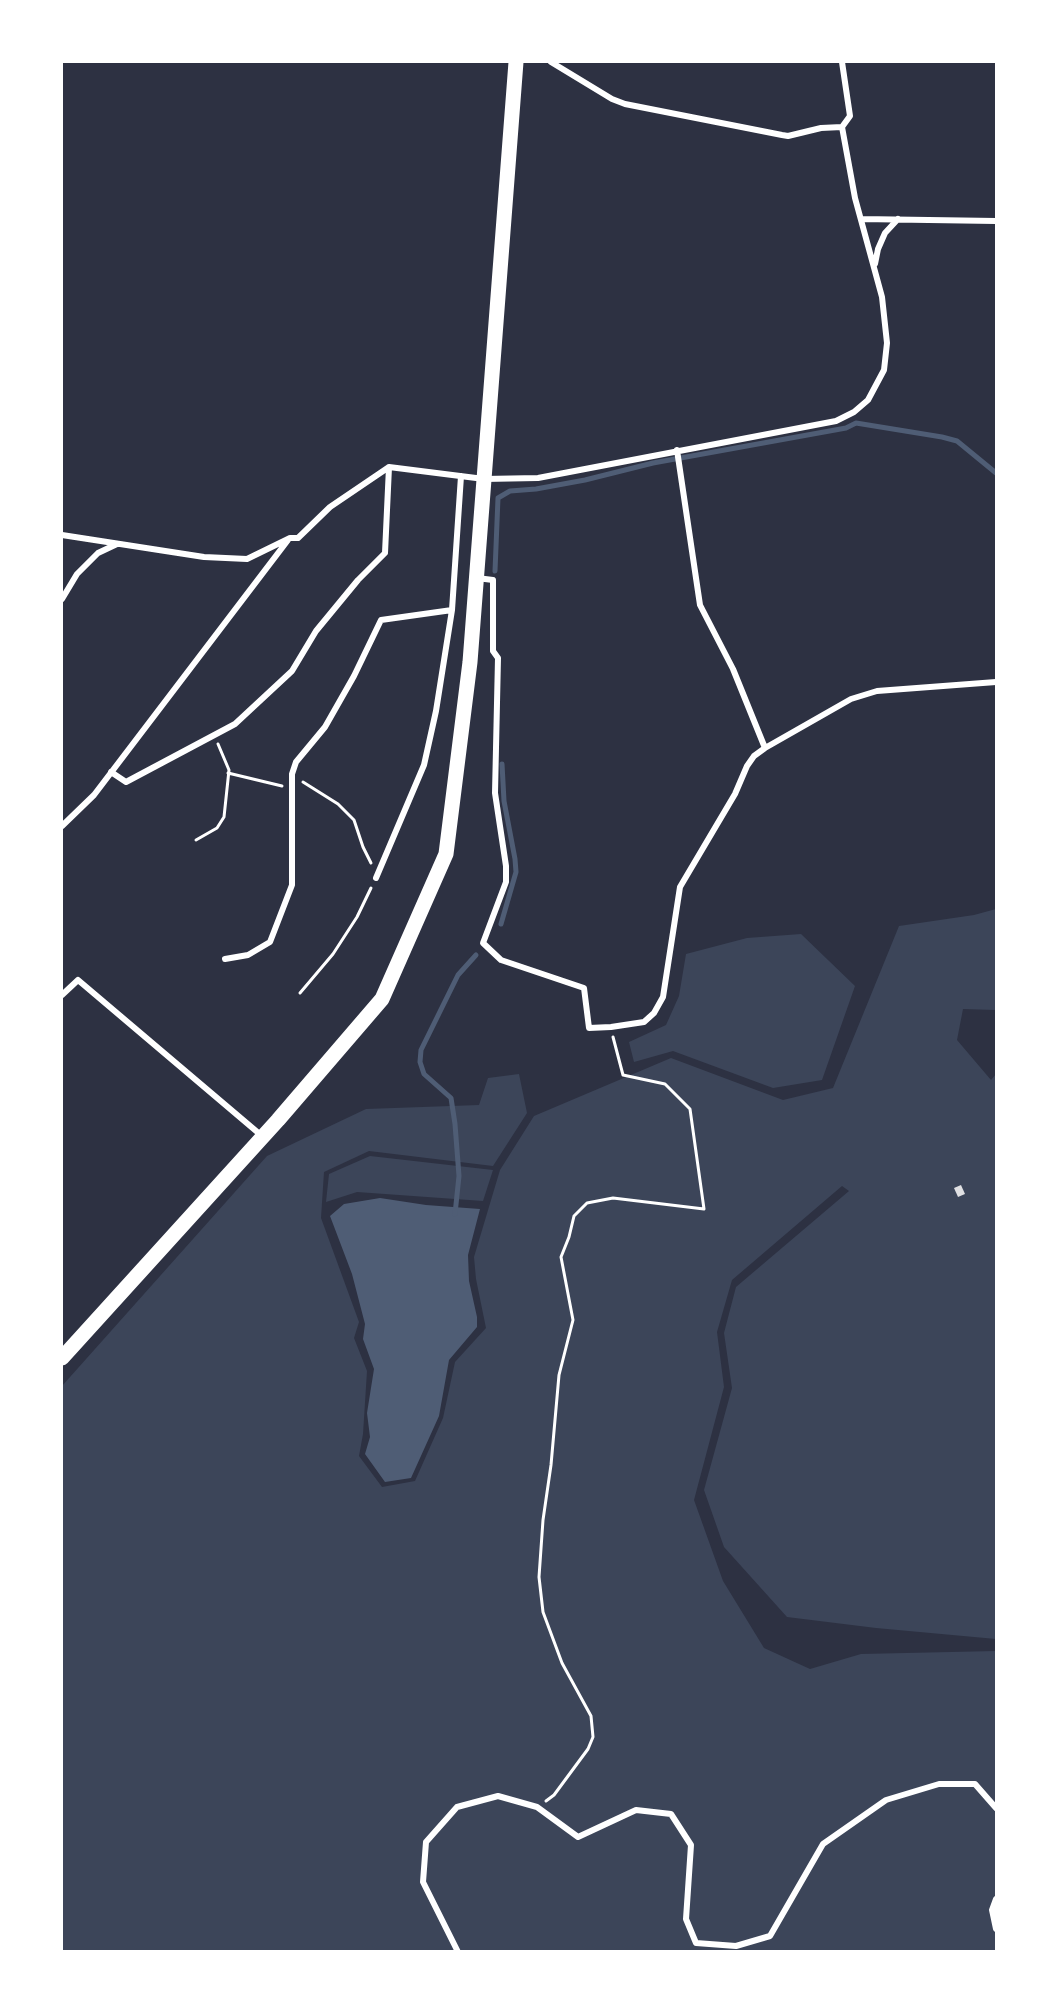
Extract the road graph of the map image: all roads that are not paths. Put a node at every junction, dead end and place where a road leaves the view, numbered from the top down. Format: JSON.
{"nodes":[{"id":1,"x":516,"y":62,"type":"edge"},
{"id":2,"x":551,"y":62,"type":"edge"},
{"id":3,"x":842,"y":62,"type":"edge"},
{"id":4,"x":842,"y":127,"type":"junction"},
{"id":5,"x":861,"y":219,"type":"junction"},
{"id":6,"x":898,"y":219,"type":"junction"},
{"id":7,"x":996,"y":221,"type":"edge"},
{"id":8,"x":874,"y":267,"type":"junction"},
{"id":9,"x":678,"y":456,"type":"junction"},
{"id":10,"x":389,"y":467,"type":"junction"},
{"id":11,"x":461,"y":476,"type":"junction"},
{"id":12,"x":484,"y":478,"type":"junction"},
{"id":13,"x":62,"y":535,"type":"edge"},
{"id":14,"x":290,"y":538,"type":"junction"},
{"id":15,"x":117,"y":543,"type":"junction"},
{"id":16,"x":477,"y":578,"type":"junction"},
{"id":17,"x":62,"y":599,"type":"edge"},
{"id":18,"x":452,"y":610,"type":"junction"},
{"id":19,"x":996,"y":682,"type":"edge"},
{"id":20,"x":765,"y":748,"type":"junction"},
{"id":21,"x":111,"y":772,"type":"junction"},
{"id":22,"x":62,"y":826,"type":"edge"},
{"id":23,"x":376,"y":878,"type":"road end"},
{"id":24,"x":225,"y":958,"type":"dead end"},
{"id":25,"x":62,"y":995,"type":"edge"},
{"id":26,"x":262,"y":1137,"type":"junction"},
{"id":27,"x":62,"y":1355,"type":"edge"},
{"id":28,"x":996,"y":1808,"type":"edge"},
{"id":29,"x":996,"y":1899,"type":"edge"},
{"id":30,"x":996,"y":1929,"type":"edge"},
{"id":31,"x":458,"y":1952,"type":"edge"}],
"edges":[{"from":1,"to":12,"type":"main road"},
{"from":2,"to":4,"type":"street"},
{"from":3,"to":4,"type":"street"},
{"from":4,"to":5,"type":"street"},
{"from":5,"to":6,"type":"street"},
{"from":5,"to":8,"type":"street"},
{"from":6,"to":7,"type":"street"},
{"from":6,"to":8,"type":"street"},
{"from":8,"to":9,"type":"street"},
{"from":9,"to":12,"type":"street"},
{"from":9,"to":20,"type":"street"},
{"from":10,"to":11,"type":"street"},
{"from":10,"to":14,"type":"street"},
{"from":10,"to":21,"type":"street"},
{"from":11,"to":12,"type":"street"},
{"from":11,"to":18,"type":"street"},
{"from":12,"to":16,"type":"main road"},
{"from":13,"to":15,"type":"street"},
{"from":14,"to":15,"type":"street"},
{"from":14,"to":21,"type":"street"},
{"from":15,"to":17,"type":"street"},
{"from":16,"to":20,"type":"street"},
{"from":16,"to":26,"type":"main road"},
{"from":18,"to":23,"type":"street"},
{"from":18,"to":24,"type":"street"},
{"from":19,"to":20,"type":"street"},
{"from":21,"to":22,"type":"street"},
{"from":25,"to":26,"type":"street"},
{"from":26,"to":27,"type":"main road"},
{"from":28,"to":31,"type":"street"},
{"from":29,"to":30,"type":"street"}]}
